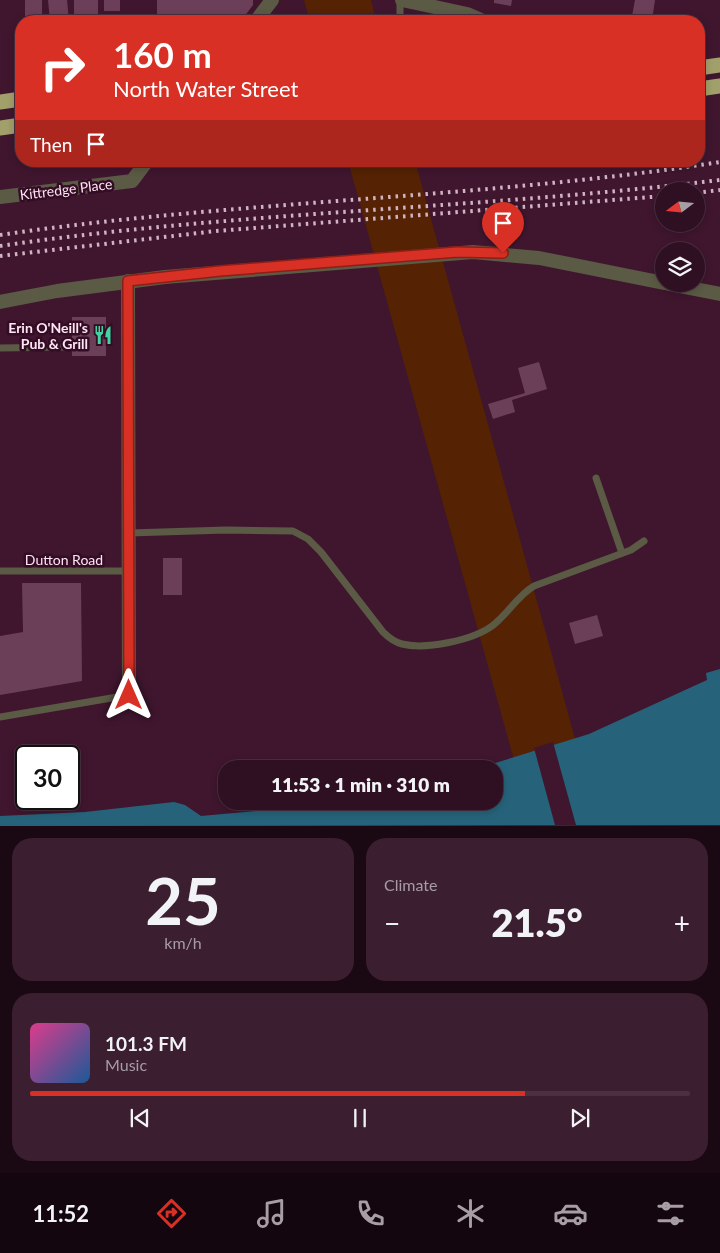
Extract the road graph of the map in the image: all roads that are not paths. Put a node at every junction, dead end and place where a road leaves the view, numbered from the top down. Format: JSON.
{"nodes":[{"id":1,"x":272,"y":0,"type":"edge"},
{"id":2,"x":401,"y":0,"type":"edge"},
{"id":3,"x":261,"y":15,"type":"edge"},
{"id":4,"x":400,"y":15,"type":"edge"},
{"id":5,"x":437,"y":15,"type":"edge"},
{"id":6,"x":469,"y":15,"type":"edge"},
{"id":7,"x":705,"y":60,"type":"edge"},
{"id":8,"x":720,"y":61,"type":"edge"},
{"id":9,"x":720,"y":65,"type":"edge"},
{"id":10,"x":705,"y":67,"type":"edge"},
{"id":11,"x":720,"y":86,"type":"edge"},
{"id":12,"x":705,"y":88,"type":"edge"},
{"id":13,"x":15,"y":100,"type":"edge"},
{"id":14,"x":0,"y":102,"type":"edge"},
{"id":15,"x":15,"y":126,"type":"edge"},
{"id":16,"x":0,"y":128,"type":"edge"},
{"id":17,"x":142,"y":167,"type":"edge"},
{"id":18,"x":0,"y":197,"type":"edge"},
{"id":19,"x":128,"y":281,"type":"junction"},
{"id":20,"x":655,"y":281,"type":"edge"},
{"id":21,"x":705,"y":291,"type":"edge"},
{"id":22,"x":720,"y":294,"type":"edge"},
{"id":23,"x":0,"y":302,"type":"edge"},
{"id":24,"x":68,"y":347,"type":"dead end"},
{"id":25,"x":0,"y":348,"type":"edge"},
{"id":26,"x":596,"y":478,"type":"dead end"},
{"id":27,"x":129,"y":533,"type":"junction"},
{"id":28,"x":644,"y":540,"type":"dead end"},
{"id":29,"x":622,"y":553,"type":"junction"},
{"id":30,"x":0,"y":571,"type":"edge"},
{"id":31,"x":129,"y":571,"type":"junction"},
{"id":32,"x":129,"y":695,"type":"joint"},
{"id":33,"x":0,"y":717,"type":"edge"}],
"edges":[{"from":1,"to":3,"type":"street"},
{"from":2,"to":4,"type":"lane"},
{"from":2,"to":5,"type":"street"},
{"from":5,"to":6,"type":"street"},
{"from":7,"to":8,"type":"highway"},
{"from":9,"to":10,"type":"highway"},
{"from":11,"to":12,"type":"highway"},
{"from":13,"to":14,"type":"highway"},
{"from":15,"to":16,"type":"highway"},
{"from":17,"to":18,"type":"street","name":"Kittredge Place"},
{"from":19,"to":20,"type":"street"},
{"from":19,"to":23,"type":"street"},
{"from":19,"to":27,"type":"street"},
{"from":21,"to":22,"type":"street"},
{"from":24,"to":25,"type":"lane"},
{"from":26,"to":29,"type":"lane"},
{"from":27,"to":29,"type":"lane"},
{"from":27,"to":31,"type":"street"},
{"from":28,"to":29,"type":"lane"},
{"from":30,"to":31,"type":"lane","name":"Dutton Road"},
{"from":31,"to":32,"type":"street"},
{"from":32,"to":33,"type":"lane"}]}
